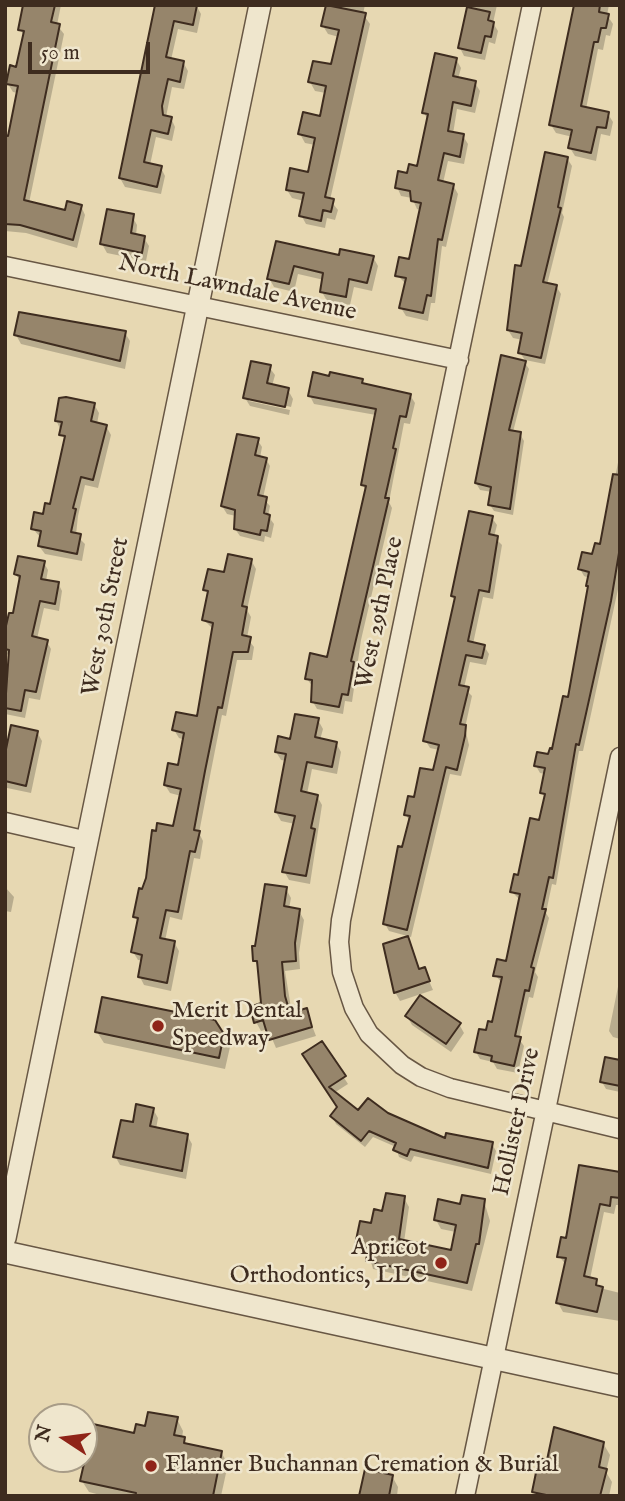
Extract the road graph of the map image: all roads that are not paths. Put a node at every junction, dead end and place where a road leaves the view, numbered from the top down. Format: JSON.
{"nodes":[{"id":1,"x":260,"y":5,"type":"edge"},
{"id":2,"x":533,"y":5,"type":"edge"},
{"id":3,"x":5,"y":265,"type":"edge"},
{"id":4,"x":197,"y":305,"type":"junction"},
{"id":5,"x":459,"y":360,"type":"junction"},
{"id":6,"x":620,"y":757,"type":"edge"},
{"id":7,"x":5,"y":822,"type":"edge"},
{"id":8,"x":88,"y":841,"type":"junction"},
{"id":9,"x":545,"y":1111,"type":"junction"},
{"id":10,"x":620,"y":1129,"type":"edge"},
{"id":11,"x":5,"y":1238,"type":"edge"},
{"id":12,"x":5,"y":1252,"type":"edge"},
{"id":13,"x":495,"y":1359,"type":"junction"},
{"id":14,"x":620,"y":1386,"type":"edge"},
{"id":15,"x":465,"y":1496,"type":"edge"}],
"edges":[{"from":1,"to":4,"type":"street","name":"West 30th Street"},
{"from":2,"to":5,"type":"street","name":"West 29th Place"},
{"from":3,"to":4,"type":"street","name":"North Lawndale Avenue"},
{"from":4,"to":5,"type":"street","name":"North Lawndale Avenue"},
{"from":4,"to":8,"type":"street","name":"West 30th Street"},
{"from":5,"to":9,"type":"street","name":"West 29th Place"},
{"from":6,"to":9,"type":"street","name":"Hollister Drive"},
{"from":7,"to":8,"type":"street"},
{"from":8,"to":11,"type":"street","name":"West 30th Street"},
{"from":9,"to":10,"type":"street","name":"West 29th Place"},
{"from":9,"to":13,"type":"street","name":"Hollister Drive"},
{"from":12,"to":13,"type":"street"},
{"from":13,"to":14,"type":"street"},
{"from":13,"to":15,"type":"street","name":"Hollister Drive"}]}
